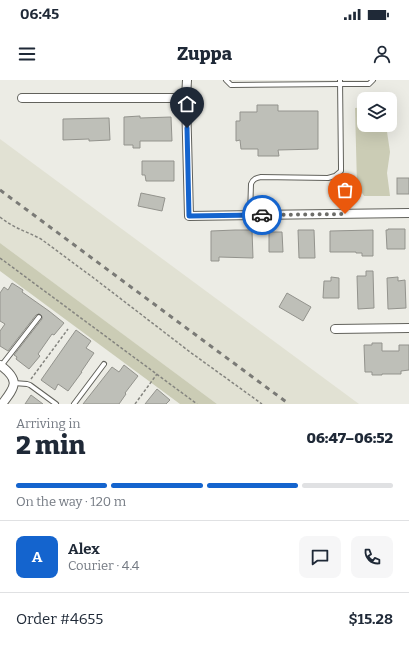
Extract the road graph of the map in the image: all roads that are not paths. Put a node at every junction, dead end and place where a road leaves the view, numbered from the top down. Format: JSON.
{"nodes":[{"id":1,"x":187,"y":80,"type":"edge"},
{"id":2,"x":226,"y":80,"type":"edge"},
{"id":3,"x":373,"y":80,"type":"edge"},
{"id":4,"x":340,"y":82,"type":"edge"},
{"id":5,"x":22,"y":98,"type":"dead end"},
{"id":6,"x":186,"y":98,"type":"junction"},
{"id":7,"x":409,"y":212,"type":"edge"},
{"id":8,"x":250,"y":215,"type":"junction"},
{"id":9,"x":39,"y":317,"type":"dead end"},
{"id":10,"x":409,"y":328,"type":"edge"},
{"id":11,"x":335,"y":329,"type":"dead end"},
{"id":12,"x":104,"y":364,"type":"dead end"},
{"id":13,"x":1,"y":366,"type":"edge"},
{"id":14,"x":14,"y":382,"type":"junction"},
{"id":15,"x":2,"y":404,"type":"edge"},
{"id":16,"x":56,"y":404,"type":"edge"},
{"id":17,"x":74,"y":404,"type":"edge"}],
"edges":[{"from":1,"to":6,"type":"street"},
{"from":2,"to":4,"type":"lane"},
{"from":3,"to":4,"type":"lane"},
{"from":4,"to":8,"type":"lane"},
{"from":5,"to":6,"type":"street"},
{"from":6,"to":8,"type":"street"},
{"from":7,"to":8,"type":"street"},
{"from":9,"to":13,"type":"lane"},
{"from":10,"to":11,"type":"street"},
{"from":12,"to":17,"type":"lane"},
{"from":13,"to":14,"type":"street"},
{"from":14,"to":15,"type":"street"},
{"from":14,"to":16,"type":"lane"}]}
